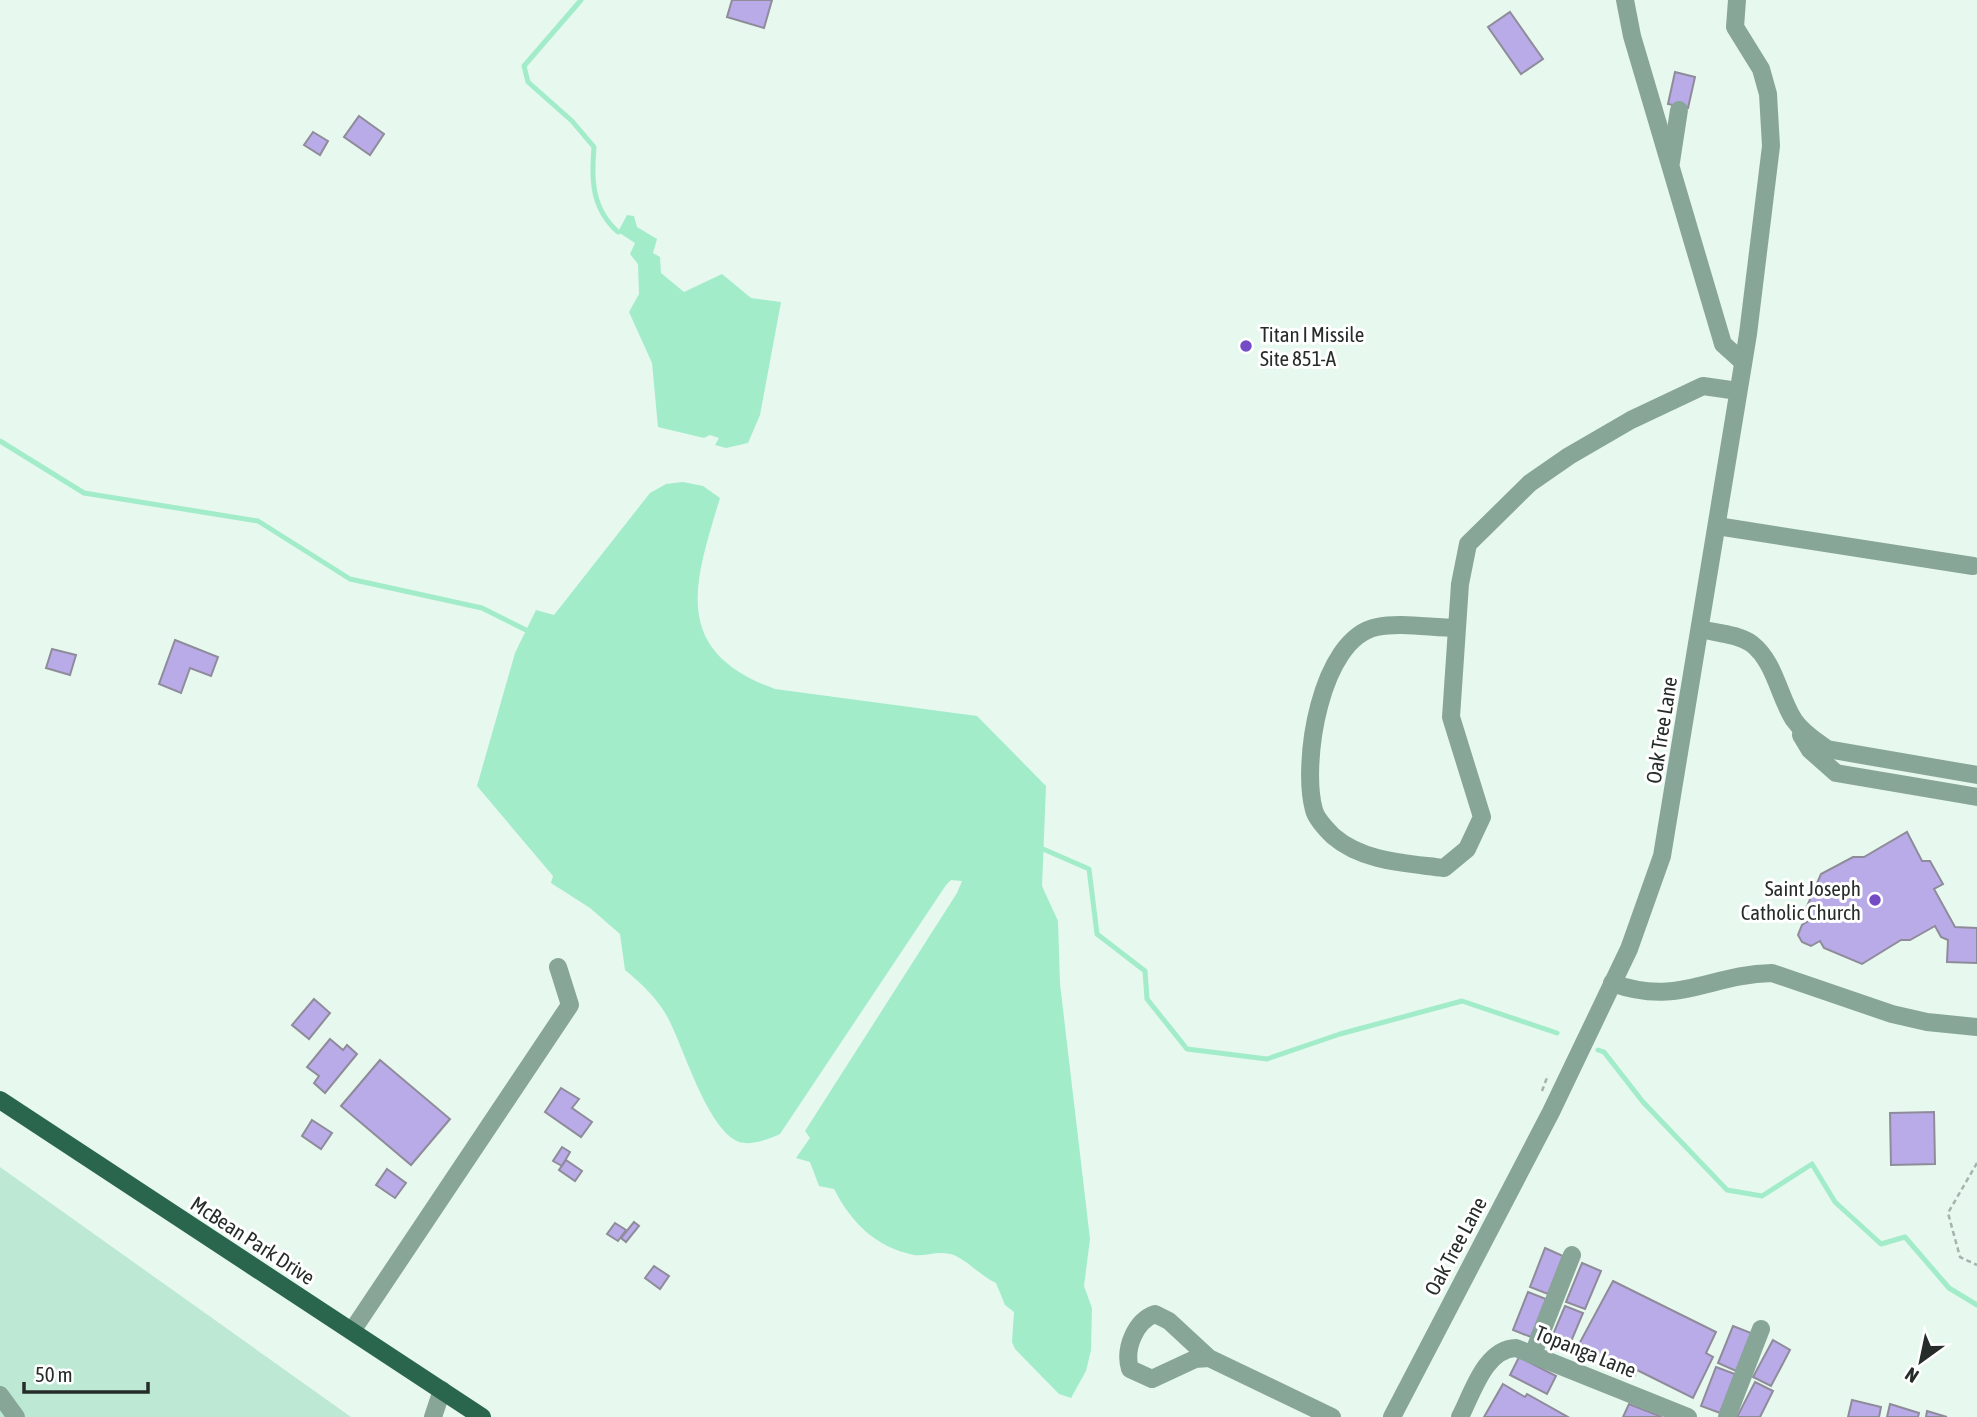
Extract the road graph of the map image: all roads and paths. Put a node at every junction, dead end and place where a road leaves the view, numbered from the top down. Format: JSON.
{"nodes":[{"id":1,"x":1625,"y":0,"type":"edge"},
{"id":2,"x":1737,"y":0,"type":"edge"},
{"id":3,"x":1679,"y":110,"type":"dead end"},
{"id":4,"x":1670,"y":168,"type":"junction"},
{"id":5,"x":1743,"y":362,"type":"junction"},
{"id":6,"x":1738,"y":391,"type":"junction"},
{"id":7,"x":1717,"y":526,"type":"junction"},
{"id":8,"x":1973,"y":566,"type":"dead end"},
{"id":9,"x":1457,"y":628,"type":"junction"},
{"id":10,"x":1700,"y":629,"type":"junction"},
{"id":11,"x":1794,"y":719,"type":"junction"},
{"id":12,"x":1974,"y":777,"type":"edge"},
{"id":13,"x":1977,"y":797,"type":"edge"},
{"id":14,"x":558,"y":967,"type":"dead end"},
{"id":15,"x":1612,"y":983,"type":"junction"},
{"id":16,"x":1977,"y":1027,"type":"edge"},
{"id":17,"x":0,"y":1100,"type":"edge"},
{"id":18,"x":1977,"y":1163,"type":"edge"},
{"id":19,"x":1572,"y":1255,"type":"dead end"},
{"id":20,"x":1977,"y":1265,"type":"edge"},
{"id":21,"x":1760,"y":1329,"type":"dead end"},
{"id":22,"x":352,"y":1331,"type":"junction"},
{"id":23,"x":1534,"y":1354,"type":"junction"},
{"id":24,"x":1209,"y":1358,"type":"junction"},
{"id":25,"x":442,"y":1390,"type":"junction"},
{"id":26,"x":0,"y":1395,"type":"edge"},
{"id":27,"x":16,"y":1417,"type":"edge"},
{"id":28,"x":433,"y":1417,"type":"edge"},
{"id":29,"x":482,"y":1417,"type":"edge"},
{"id":30,"x":1332,"y":1417,"type":"edge"},
{"id":31,"x":1392,"y":1417,"type":"edge"},
{"id":32,"x":1460,"y":1417,"type":"edge"},
{"id":33,"x":1688,"y":1417,"type":"edge"},
{"id":34,"x":1727,"y":1417,"type":"edge"}],
"edges":[{"from":1,"to":4,"type":"street"},
{"from":2,"to":5,"type":"street","name":"Oak Tree Lane"},
{"from":3,"to":4,"type":"street"},
{"from":4,"to":5,"type":"street"},
{"from":5,"to":6,"type":"street","name":"Oak Tree Lane"},
{"from":6,"to":7,"type":"street","name":"Oak Tree Lane"},
{"from":6,"to":9,"type":"street"},
{"from":7,"to":8,"type":"street"},
{"from":7,"to":10,"type":"street","name":"Oak Tree Lane"},
{"from":9,"to":9,"type":"street"},
{"from":10,"to":11,"type":"street"},
{"from":10,"to":15,"type":"street","name":"Oak Tree Lane"},
{"from":11,"to":12,"type":"street"},
{"from":11,"to":13,"type":"street"},
{"from":14,"to":22,"type":"street"},
{"from":15,"to":16,"type":"street"},
{"from":15,"to":31,"type":"street","name":"Oak Tree Lane"},
{"from":17,"to":22,"type":"main road","name":"McBean Park Drive"},
{"from":18,"to":20,"type":"path"},
{"from":19,"to":23,"type":"street"},
{"from":21,"to":34,"type":"street"},
{"from":22,"to":25,"type":"main road","name":"McBean Park Drive"},
{"from":23,"to":32,"type":"street","name":"Topanga Lane"},
{"from":23,"to":33,"type":"street","name":"Topanga Lane"},
{"from":24,"to":24,"type":"street"},
{"from":24,"to":30,"type":"street"},
{"from":25,"to":28,"type":"street"},
{"from":25,"to":29,"type":"main road","name":"McBean Park Drive"},
{"from":26,"to":27,"type":"street"}]}
